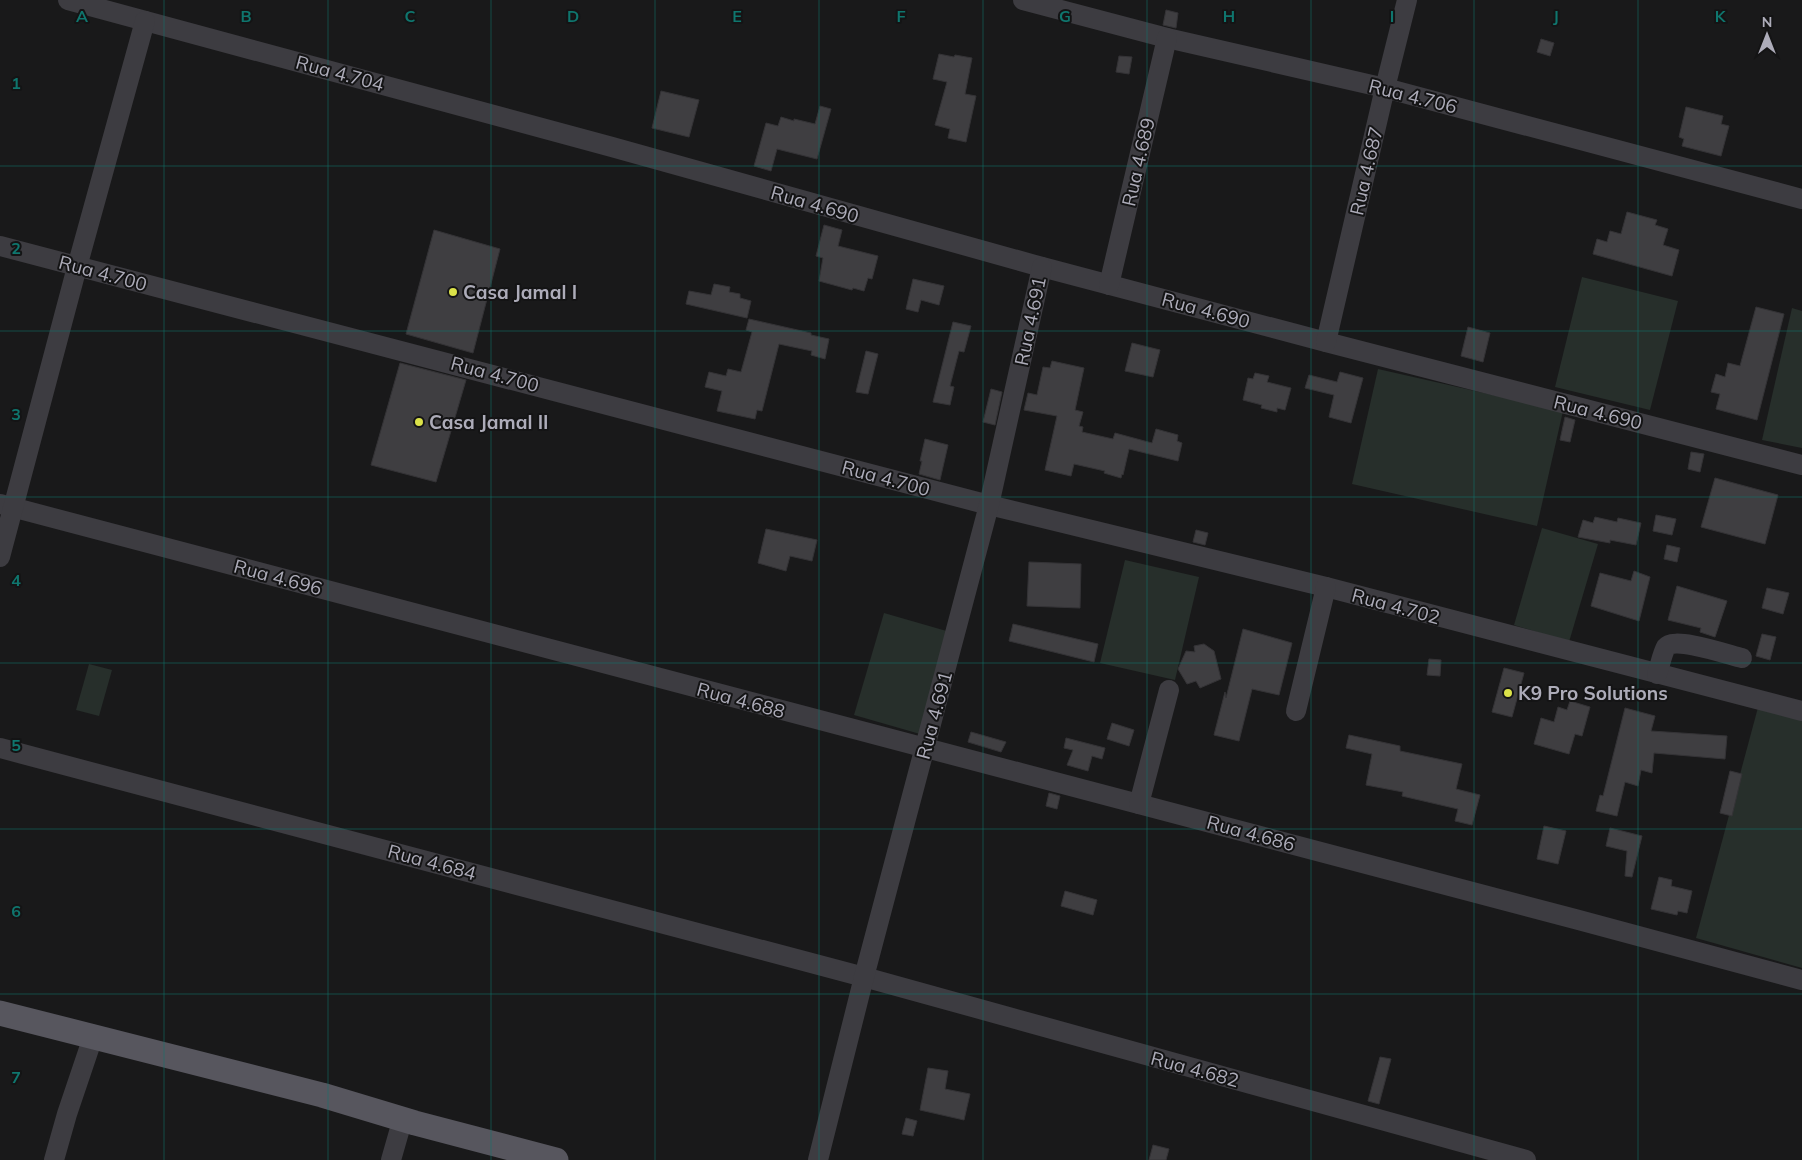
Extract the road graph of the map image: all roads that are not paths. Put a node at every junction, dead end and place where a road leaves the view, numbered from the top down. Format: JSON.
{"nodes":[{"id":1,"x":68,"y":0,"type":"edge"},
{"id":2,"x":1023,"y":0,"type":"edge"},
{"id":3,"x":1407,"y":0,"type":"edge"},
{"id":4,"x":145,"y":21,"type":"junction"},
{"id":5,"x":1167,"y":38,"type":"junction"},
{"id":6,"x":1385,"y":88,"type":"junction"},
{"id":7,"x":612,"y":147,"type":"joint"},
{"id":8,"x":1802,"y":199,"type":"edge"},
{"id":9,"x":0,"y":246,"type":"edge"},
{"id":10,"x":77,"y":267,"type":"junction"},
{"id":11,"x":1042,"y":267,"type":"junction"},
{"id":12,"x":1110,"y":285,"type":"junction"},
{"id":13,"x":1326,"y":342,"type":"junction"},
{"id":14,"x":1802,"y":465,"type":"edge"},
{"id":15,"x":7,"y":505,"type":"edge"},
{"id":16,"x":989,"y":505,"type":"junction"},
{"id":17,"x":0,"y":557,"type":"edge"},
{"id":18,"x":1326,"y":587,"type":"junction"},
{"id":19,"x":556,"y":651,"type":"joint"},
{"id":20,"x":1742,"y":658,"type":"dead end"},
{"id":21,"x":1658,"y":674,"type":"junction"},
{"id":22,"x":1169,"y":690,"type":"dead end"},
{"id":23,"x":1296,"y":711,"type":"dead end"},
{"id":24,"x":1802,"y":712,"type":"edge"},
{"id":25,"x":0,"y":748,"type":"edge"},
{"id":26,"x":926,"y":748,"type":"junction"},
{"id":27,"x":1139,"y":804,"type":"junction"},
{"id":28,"x":864,"y":977,"type":"junction"},
{"id":29,"x":1802,"y":980,"type":"edge"},
{"id":30,"x":0,"y":1013,"type":"edge"},
{"id":31,"x":93,"y":1037,"type":"junction"},
{"id":32,"x":409,"y":1120,"type":"junction"},
{"id":33,"x":54,"y":1160,"type":"edge"},
{"id":34,"x":391,"y":1160,"type":"edge"},
{"id":35,"x":403,"y":1160,"type":"edge"},
{"id":36,"x":556,"y":1160,"type":"edge"},
{"id":37,"x":818,"y":1160,"type":"edge"},
{"id":38,"x":1526,"y":1160,"type":"edge"}],
"edges":[{"from":1,"to":4,"type":"street","name":"Rua 4.704"},
{"from":2,"to":5,"type":"street","name":"Rua 4.706"},
{"from":3,"to":6,"type":"street","name":"Rua 4.687"},
{"from":4,"to":7,"type":"street","name":"Rua 4.704"},
{"from":4,"to":10,"type":"street"},
{"from":5,"to":6,"type":"street","name":"Rua 4.706"},
{"from":5,"to":12,"type":"street","name":"Rua 4.689"},
{"from":6,"to":8,"type":"street","name":"Rua 4.706"},
{"from":6,"to":13,"type":"street","name":"Rua 4.687"},
{"from":7,"to":11,"type":"street","name":"Rua 4.690"},
{"from":9,"to":10,"type":"street","name":"Rua 4.700"},
{"from":10,"to":15,"type":"street"},
{"from":10,"to":16,"type":"street","name":"Rua 4.700"},
{"from":11,"to":12,"type":"street","name":"Rua 4.690"},
{"from":11,"to":16,"type":"street","name":"Rua 4.691"},
{"from":12,"to":13,"type":"street","name":"Rua 4.690"},
{"from":13,"to":14,"type":"street","name":"Rua 4.690"},
{"from":15,"to":17,"type":"street"},
{"from":15,"to":19,"type":"street","name":"Rua 4.696"},
{"from":16,"to":18,"type":"street","name":"Rua 4.702"},
{"from":16,"to":26,"type":"street","name":"Rua 4.691"},
{"from":18,"to":21,"type":"street","name":"Rua 4.702"},
{"from":18,"to":23,"type":"street"},
{"from":19,"to":26,"type":"street","name":"Rua 4.688"},
{"from":20,"to":21,"type":"street"},
{"from":21,"to":24,"type":"street","name":"Rua 4.702"},
{"from":22,"to":27,"type":"street"},
{"from":25,"to":28,"type":"street","name":"Rua 4.684"},
{"from":26,"to":27,"type":"street","name":"Rua 4.686"},
{"from":26,"to":28,"type":"street","name":"Rua 4.691"},
{"from":27,"to":29,"type":"street","name":"Rua 4.686"},
{"from":28,"to":37,"type":"street","name":"Rua 4.691"},
{"from":28,"to":38,"type":"street","name":"Rua 4.682"},
{"from":30,"to":31,"type":"main road"},
{"from":31,"to":32,"type":"main road"},
{"from":31,"to":33,"type":"street"},
{"from":32,"to":34,"type":"street"},
{"from":32,"to":35,"type":"street"},
{"from":32,"to":36,"type":"main road"}]}
